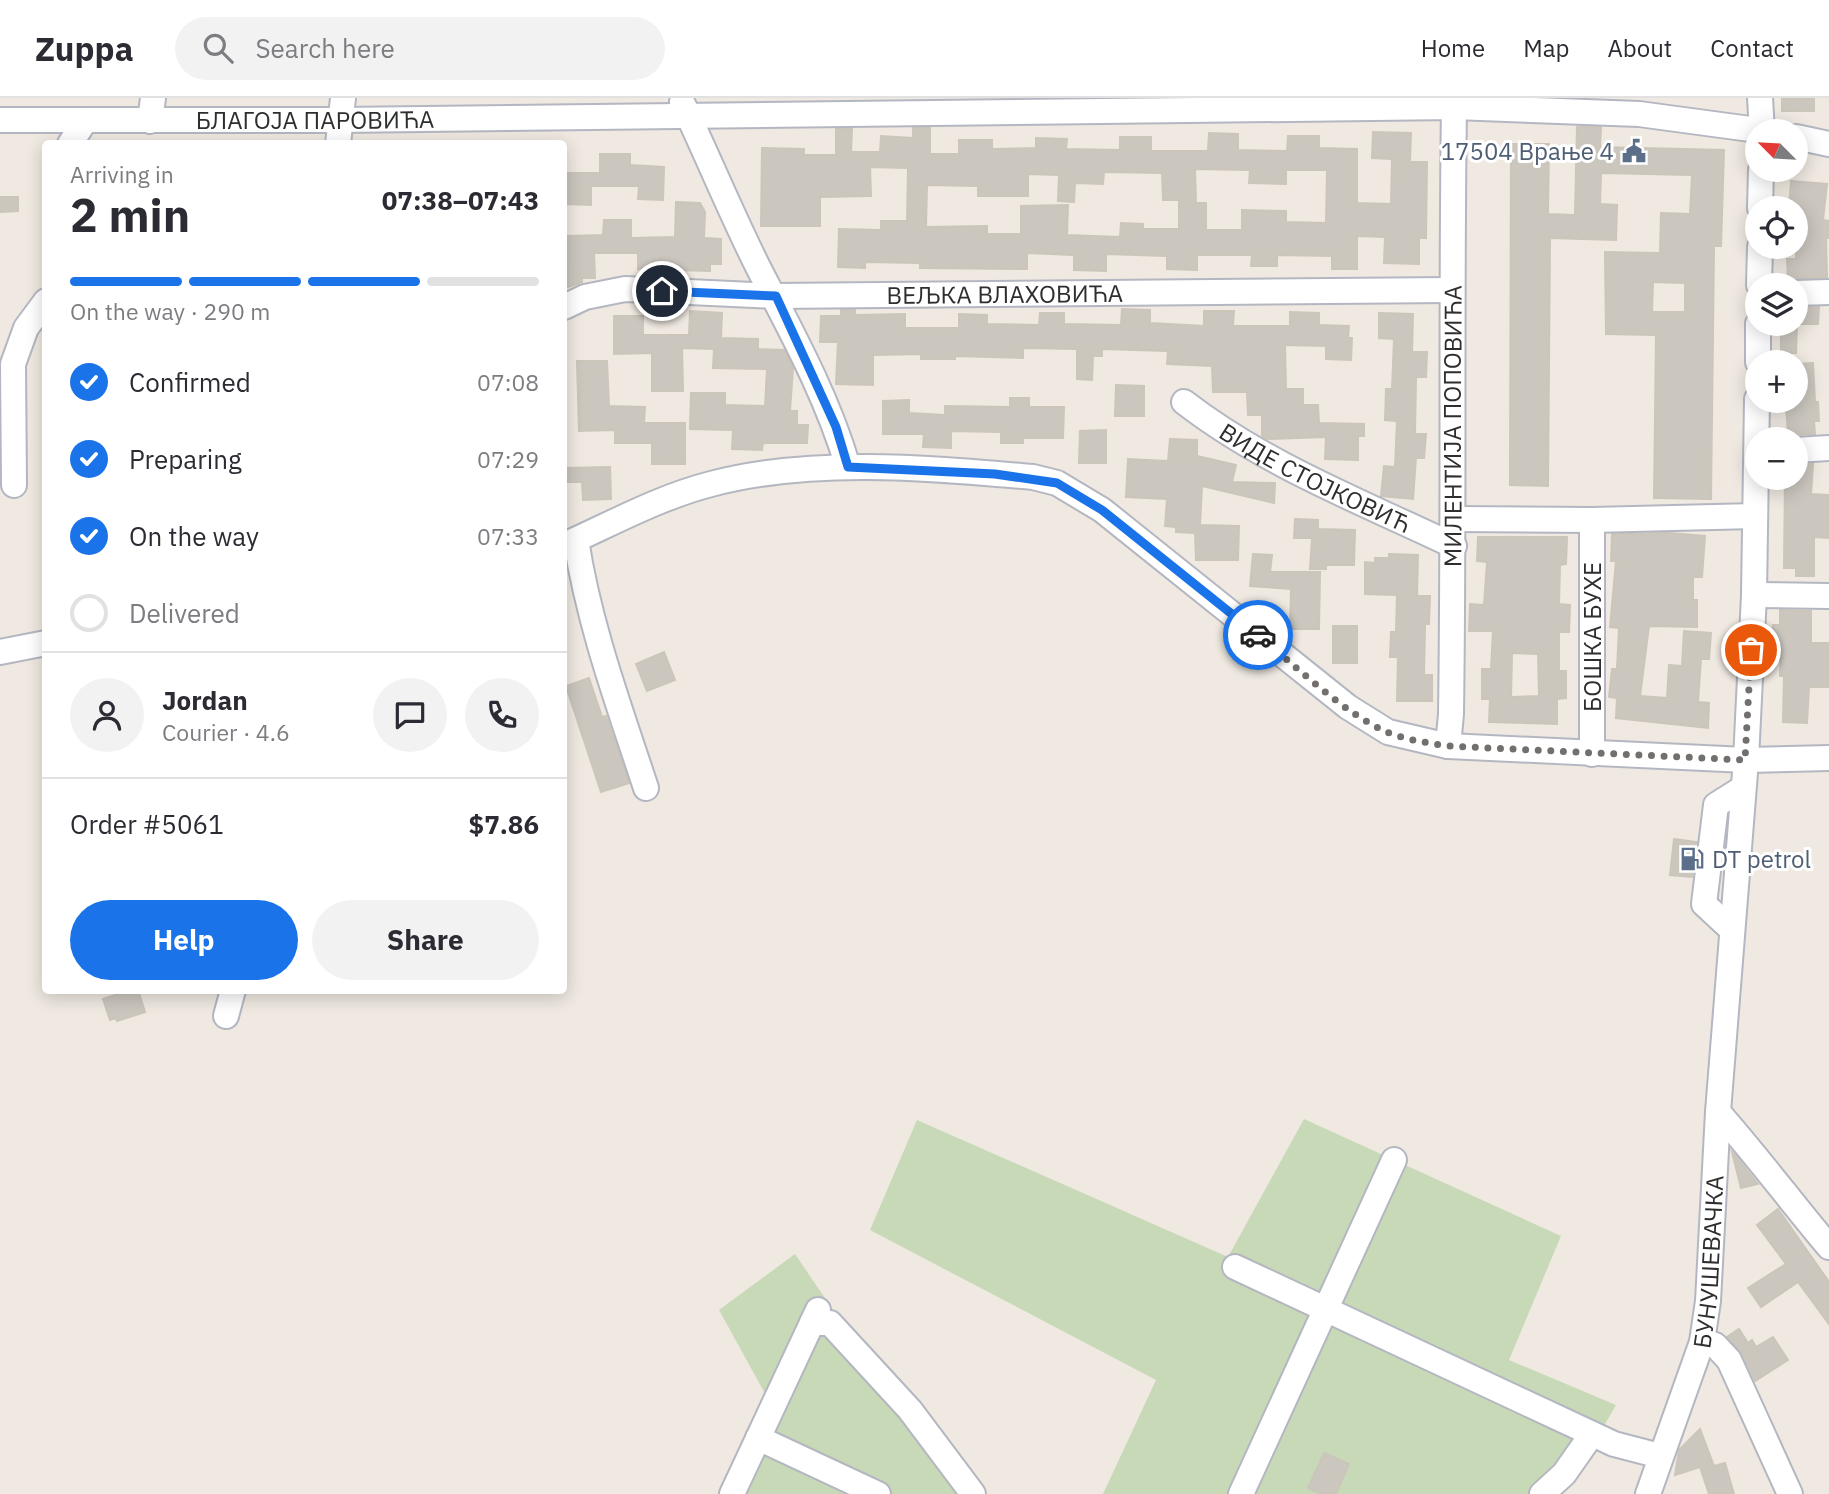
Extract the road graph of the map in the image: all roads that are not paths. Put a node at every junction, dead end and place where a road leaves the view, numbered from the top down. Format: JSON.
{"nodes":[{"id":1,"x":1760,"y":98,"type":"edge"},
{"id":2,"x":683,"y":102,"type":"edge"},
{"id":3,"x":1096,"y":105,"type":"edge"},
{"id":4,"x":1454,"y":107,"type":"junction"},
{"id":5,"x":152,"y":110,"type":"edge"},
{"id":6,"x":1762,"y":119,"type":"edge"},
{"id":7,"x":0,"y":120,"type":"edge"},
{"id":8,"x":340,"y":120,"type":"edge"},
{"id":9,"x":85,"y":121,"type":"junction"},
{"id":10,"x":1745,"y":129,"type":"edge"},
{"id":11,"x":73,"y":140,"type":"edge"},
{"id":12,"x":1808,"y":140,"type":"edge"},
{"id":13,"x":1829,"y":144,"type":"edge"},
{"id":14,"x":1451,"y":290,"type":"junction"},
{"id":15,"x":1829,"y":292,"type":"edge"},
{"id":16,"x":1808,"y":293,"type":"edge"},
{"id":17,"x":776,"y":296,"type":"junction"},
{"id":18,"x":42,"y":306,"type":"edge"},
{"id":19,"x":567,"y":306,"type":"edge"},
{"id":20,"x":1184,"y":402,"type":"dead end"},
{"id":21,"x":1829,"y":447,"type":"edge"},
{"id":22,"x":1808,"y":449,"type":"edge"},
{"id":23,"x":848,"y":467,"type":"junction"},
{"id":24,"x":14,"y":485,"type":"dead end"},
{"id":25,"x":1756,"y":490,"type":"edge"},
{"id":26,"x":1755,"y":516,"type":"junction"},
{"id":27,"x":1454,"y":519,"type":"junction"},
{"id":28,"x":1592,"y":520,"type":"junction"},
{"id":29,"x":570,"y":542,"type":"edge"},
{"id":30,"x":1454,"y":546,"type":"junction"},
{"id":31,"x":1754,"y":595,"type":"junction"},
{"id":32,"x":1829,"y":596,"type":"edge"},
{"id":33,"x":42,"y":644,"type":"edge"},
{"id":34,"x":0,"y":652,"type":"edge"},
{"id":35,"x":1448,"y":746,"type":"junction"},
{"id":36,"x":1592,"y":754,"type":"junction"},
{"id":37,"x":1829,"y":758,"type":"edge"},
{"id":38,"x":1745,"y":760,"type":"junction"},
{"id":39,"x":646,"y":788,"type":"dead end"},
{"id":40,"x":232,"y":994,"type":"edge"},
{"id":41,"x":226,"y":1016,"type":"dead end"},
{"id":42,"x":1718,"y":1112,"type":"junction"},
{"id":43,"x":1394,"y":1160,"type":"dead end"},
{"id":44,"x":1829,"y":1247,"type":"edge"},
{"id":45,"x":1235,"y":1267,"type":"dead end"},
{"id":46,"x":1326,"y":1309,"type":"junction"},
{"id":47,"x":1702,"y":1342,"type":"junction"},
{"id":48,"x":1592,"y":1434,"type":"junction"},
{"id":49,"x":758,"y":1438,"type":"junction"},
{"id":50,"x":1660,"y":1456,"type":"junction"},
{"id":51,"x":732,"y":1494,"type":"edge"},
{"id":52,"x":878,"y":1494,"type":"edge"},
{"id":53,"x":973,"y":1494,"type":"edge"},
{"id":54,"x":1242,"y":1494,"type":"edge"},
{"id":55,"x":1542,"y":1494,"type":"edge"},
{"id":56,"x":1648,"y":1494,"type":"edge"},
{"id":57,"x":1790,"y":1494,"type":"edge"}],
"edges":[{"from":1,"to":6,"type":"street"},
{"from":2,"to":3,"type":"street","name":"БЛАГОЈА ПАРОВИЋА"},
{"from":2,"to":8,"type":"street","name":"БЛАГОЈА ПАРОВИЋА"},
{"from":2,"to":17,"type":"street"},
{"from":3,"to":4,"type":"street","name":"БЛАГОЈА ПАРОВИЋА"},
{"from":4,"to":10,"type":"street","name":"БЛАГОЈА ПАРОВИЋА"},
{"from":4,"to":14,"type":"street","name":"МИЛЕНТИЈА ПОПОВИЋА"},
{"from":5,"to":8,"type":"street","name":"БЛАГОЈА ПАРОВИЋА"},
{"from":5,"to":9,"type":"street","name":"БЛАГОЈА ПАРОВИЋА"},
{"from":7,"to":9,"type":"street","name":"БЛАГОЈА ПАРОВИЋА"},
{"from":9,"to":11,"type":"street"},
{"from":12,"to":13,"type":"street"},
{"from":14,"to":17,"type":"street","name":"ВЕЉКА ВЛАХОВИЋА"},
{"from":14,"to":27,"type":"street","name":"МИЛЕНТИЈА ПОПОВИЋА"},
{"from":15,"to":16,"type":"street"},
{"from":17,"to":19,"type":"street","name":"ВЕЉКА ВЛАХОВИЋА"},
{"from":17,"to":23,"type":"street"},
{"from":18,"to":24,"type":"street"},
{"from":20,"to":30,"type":"street","name":"ВИДЕ СТОЈКОВИЋ"},
{"from":21,"to":22,"type":"street"},
{"from":23,"to":29,"type":"street"},
{"from":23,"to":35,"type":"street"},
{"from":25,"to":26,"type":"street","name":"БУНУШЕВАЧКА"},
{"from":26,"to":28,"type":"street"},
{"from":26,"to":31,"type":"street","name":"БУНУШЕВАЧКА"},
{"from":27,"to":28,"type":"street"},
{"from":27,"to":30,"type":"street","name":"МИЛЕНТИЈА ПОПОВИЋА"},
{"from":28,"to":36,"type":"street","name":"БОШКА БУХЕ"},
{"from":29,"to":39,"type":"street"},
{"from":30,"to":35,"type":"street","name":"МИЛЕНТИЈА ПОПОВИЋА"},
{"from":31,"to":32,"type":"street"},
{"from":31,"to":38,"type":"street","name":"БУНУШЕВАЧКА"},
{"from":33,"to":34,"type":"street"},
{"from":35,"to":36,"type":"street"},
{"from":36,"to":38,"type":"street"},
{"from":37,"to":38,"type":"street"},
{"from":38,"to":42,"type":"street","name":"БУНУШЕВАЧКА"},
{"from":40,"to":41,"type":"street"},
{"from":42,"to":44,"type":"street"},
{"from":42,"to":47,"type":"street","name":"БУНУШЕВАЧКА"},
{"from":43,"to":46,"type":"street"},
{"from":45,"to":46,"type":"street"},
{"from":46,"to":48,"type":"street"},
{"from":46,"to":54,"type":"street"},
{"from":47,"to":50,"type":"street","name":"БУНУШЕВАЧКА"},
{"from":47,"to":57,"type":"street"},
{"from":48,"to":50,"type":"street"},
{"from":48,"to":55,"type":"street"},
{"from":49,"to":51,"type":"street"},
{"from":49,"to":52,"type":"street"},
{"from":49,"to":53,"type":"street"},
{"from":50,"to":56,"type":"street","name":"БУНУШЕВАЧКА"}]}
